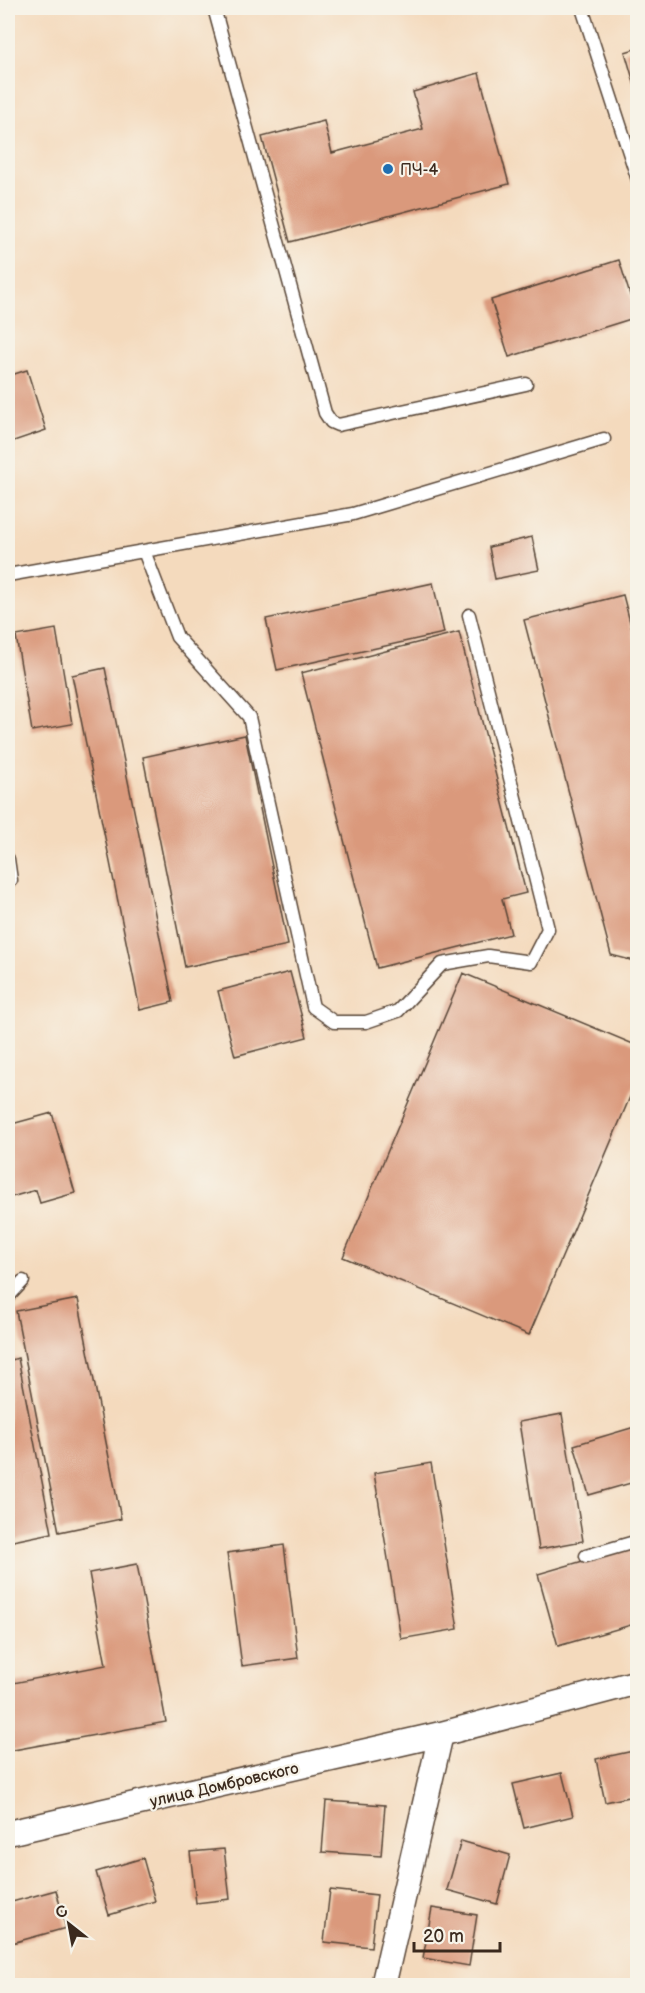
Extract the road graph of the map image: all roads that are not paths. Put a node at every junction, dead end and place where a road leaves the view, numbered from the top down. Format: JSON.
{"nodes":[{"id":1,"x":214,"y":8,"type":"edge"},
{"id":2,"x":582,"y":8,"type":"edge"},
{"id":3,"x":638,"y":180,"type":"edge"},
{"id":4,"x":526,"y":384,"type":"dead end"},
{"id":5,"x":604,"y":439,"type":"dead end"},
{"id":6,"x":144,"y":551,"type":"junction"},
{"id":7,"x":8,"y":575,"type":"edge"},
{"id":8,"x":469,"y":615,"type":"dead end"},
{"id":9,"x":8,"y":859,"type":"edge"},
{"id":10,"x":8,"y":882,"type":"edge"},
{"id":11,"x":23,"y":1281,"type":"dead end"},
{"id":12,"x":8,"y":1297,"type":"edge"},
{"id":13,"x":638,"y":1541,"type":"edge"},
{"id":14,"x":586,"y":1556,"type":"dead end"},
{"id":15,"x":638,"y":1682,"type":"edge"},
{"id":16,"x":441,"y":1734,"type":"junction"},
{"id":17,"x":8,"y":1833,"type":"edge"},
{"id":18,"x":383,"y":1986,"type":"edge"}],
"edges":[{"from":1,"to":4,"type":"lane"},
{"from":2,"to":3,"type":"lane"},
{"from":5,"to":6,"type":"lane"},
{"from":6,"to":7,"type":"lane"},
{"from":6,"to":8,"type":"lane"},
{"from":9,"to":10,"type":"lane"},
{"from":11,"to":12,"type":"lane"},
{"from":13,"to":14,"type":"lane"},
{"from":15,"to":16,"type":"street","name":"улица Домбровского"},
{"from":16,"to":17,"type":"street","name":"улица Домбровского"},
{"from":16,"to":18,"type":"street"}]}
